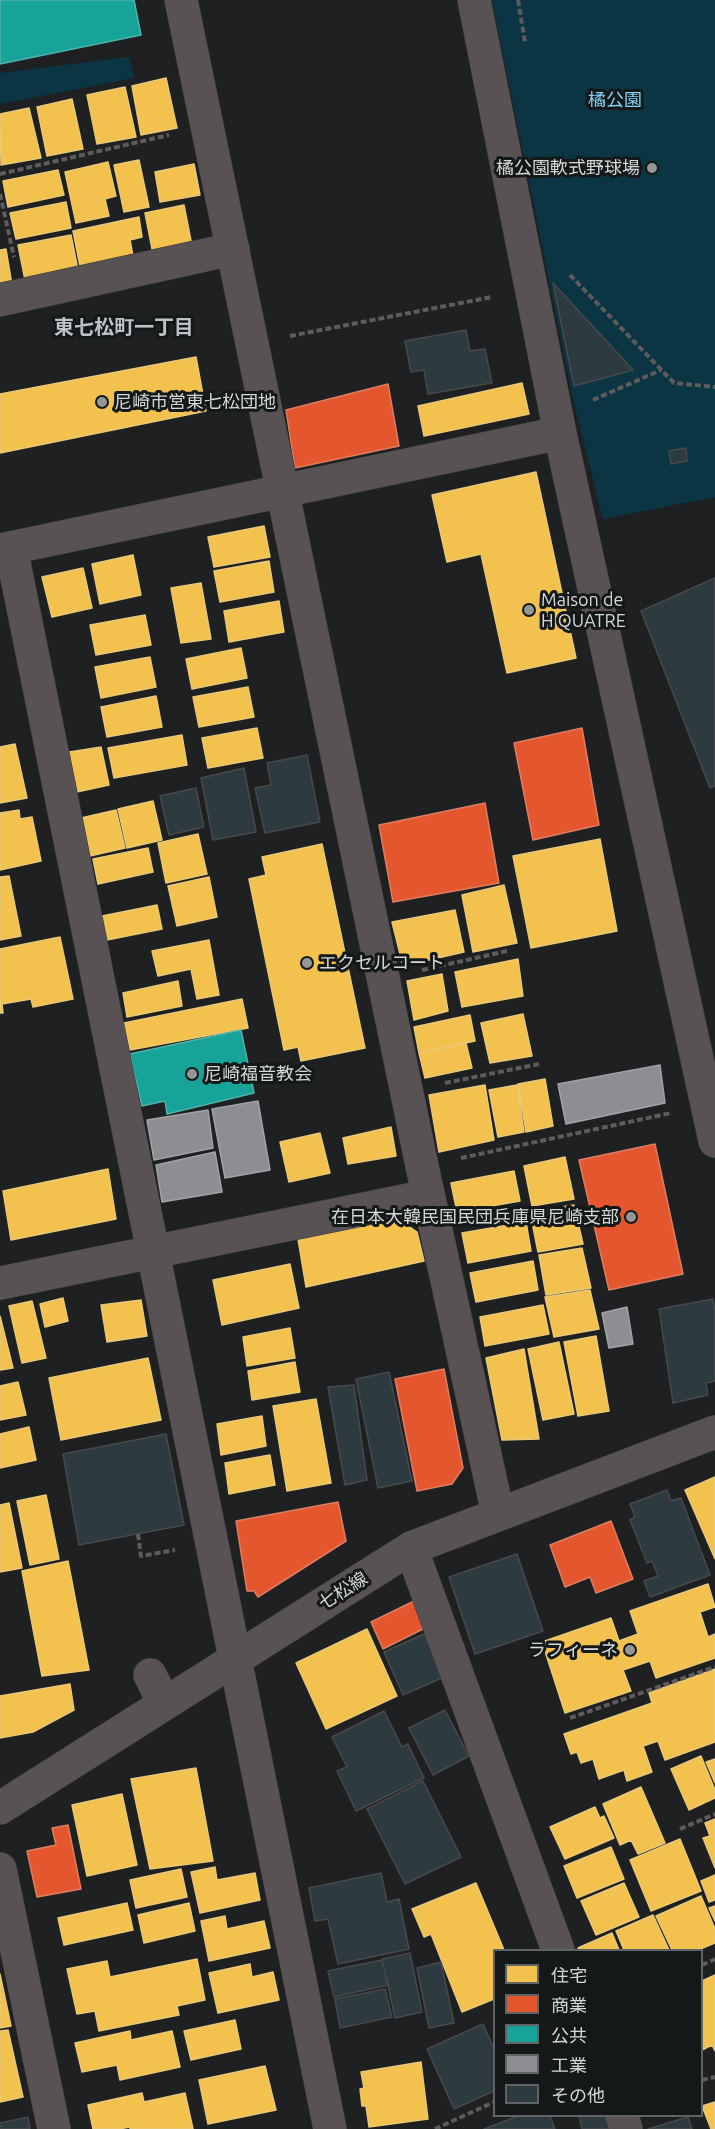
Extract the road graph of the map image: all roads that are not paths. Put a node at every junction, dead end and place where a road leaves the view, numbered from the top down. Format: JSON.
{"nodes":[{"id":1,"x":181,"y":0,"type":"edge"},
{"id":2,"x":474,"y":0,"type":"edge"},
{"id":3,"x":233,"y":249,"type":"junction"},
{"id":4,"x":11,"y":298,"type":"edge"},
{"id":5,"x":558,"y":423,"type":"junction"},
{"id":6,"x":281,"y":491,"type":"junction"},
{"id":7,"x":5,"y":549,"type":"edge"},
{"id":8,"x":715,"y":1141,"type":"edge"},
{"id":9,"x":425,"y":1181,"type":"junction"},
{"id":10,"x":152,"y":1251,"type":"junction"},
{"id":11,"x":0,"y":1283,"type":"edge"},
{"id":12,"x":715,"y":1432,"type":"edge"},
{"id":13,"x":498,"y":1514,"type":"junction"},
{"id":14,"x":411,"y":1548,"type":"junction"},
{"id":15,"x":236,"y":1658,"type":"junction"},
{"id":16,"x":0,"y":1808,"type":"edge"},
{"id":17,"x":0,"y":1869,"type":"edge"},
{"id":18,"x":558,"y":1949,"type":"edge"},
{"id":19,"x":54,"y":2129,"type":"edge"},
{"id":20,"x":330,"y":2129,"type":"edge"}],
"edges":[{"from":1,"to":3,"type":"street"},
{"from":2,"to":5,"type":"street"},
{"from":3,"to":4,"type":"street"},
{"from":3,"to":6,"type":"street"},
{"from":5,"to":6,"type":"street"},
{"from":5,"to":8,"type":"street"},
{"from":6,"to":7,"type":"street"},
{"from":6,"to":9,"type":"street"},
{"from":7,"to":10,"type":"street"},
{"from":9,"to":10,"type":"street"},
{"from":9,"to":13,"type":"street"},
{"from":10,"to":11,"type":"street"},
{"from":10,"to":15,"type":"street"},
{"from":12,"to":13,"type":"street","name":"七松線"},
{"from":13,"to":14,"type":"street","name":"七松線"},
{"from":14,"to":15,"type":"street","name":"七松線"},
{"from":14,"to":18,"type":"street"},
{"from":15,"to":16,"type":"street","name":"七松線"},
{"from":15,"to":20,"type":"street"},
{"from":17,"to":19,"type":"street"}]}
